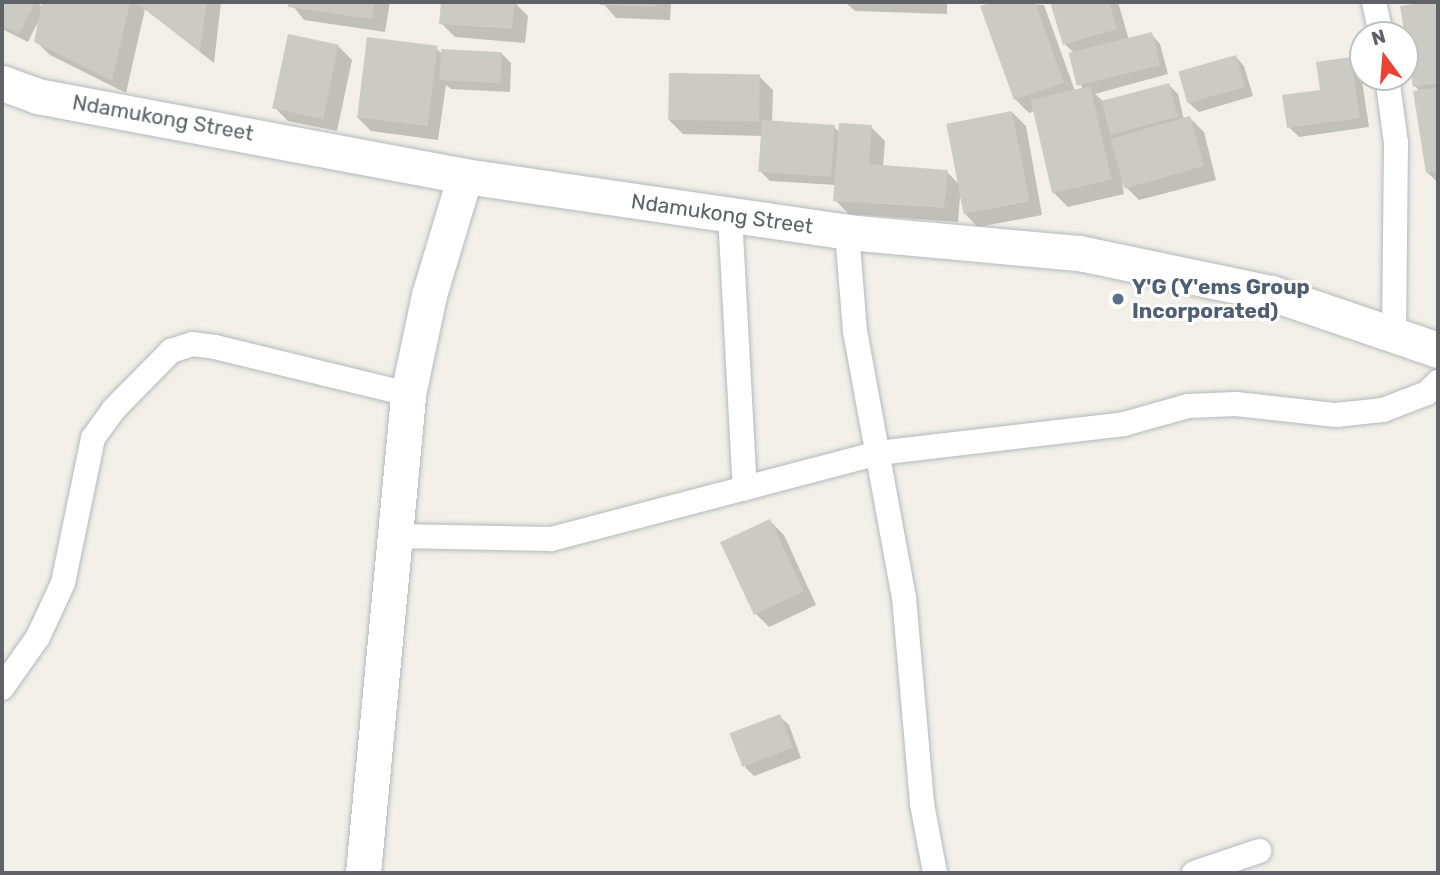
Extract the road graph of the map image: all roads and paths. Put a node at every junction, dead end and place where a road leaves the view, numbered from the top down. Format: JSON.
{"nodes":[{"id":1,"x":1374,"y":2,"type":"edge"},
{"id":2,"x":1378,"y":21,"type":"edge"},
{"id":3,"x":2,"y":83,"type":"edge"},
{"id":4,"x":1389,"y":91,"type":"edge"},
{"id":5,"x":465,"y":176,"type":"junction"},
{"id":6,"x":730,"y":215,"type":"junction"},
{"id":7,"x":847,"y":232,"type":"junction"},
{"id":8,"x":1395,"y":336,"type":"junction"},
{"id":9,"x":1438,"y":350,"type":"edge"},
{"id":10,"x":1438,"y":383,"type":"edge"},
{"id":11,"x":408,"y":394,"type":"junction"},
{"id":12,"x":878,"y":453,"type":"junction"},
{"id":13,"x":745,"y":489,"type":"junction"},
{"id":14,"x":395,"y":536,"type":"junction"},
{"id":15,"x":2,"y":688,"type":"edge"},
{"id":16,"x":1259,"y":851,"type":"dead end"},
{"id":17,"x":363,"y":873,"type":"edge"},
{"id":18,"x":935,"y":873,"type":"edge"},
{"id":19,"x":1194,"y":873,"type":"edge"}],
"edges":[{"from":1,"to":2,"type":"street"},
{"from":3,"to":5,"type":"main road","name":"Ndamukong Street"},
{"from":4,"to":8,"type":"street"},
{"from":5,"to":6,"type":"main road","name":"Ndamukong Street"},
{"from":5,"to":11,"type":"main road"},
{"from":6,"to":7,"type":"main road","name":"Ndamukong Street"},
{"from":6,"to":13,"type":"street"},
{"from":7,"to":8,"type":"main road","name":"Ndamukong Street"},
{"from":7,"to":12,"type":"street"},
{"from":8,"to":9,"type":"main road","name":"Ndamukong Street"},
{"from":10,"to":12,"type":"street"},
{"from":11,"to":14,"type":"main road"},
{"from":11,"to":15,"type":"street"},
{"from":12,"to":13,"type":"street"},
{"from":12,"to":18,"type":"street"},
{"from":13,"to":14,"type":"street"},
{"from":14,"to":17,"type":"main road"},
{"from":16,"to":19,"type":"street"}]}
